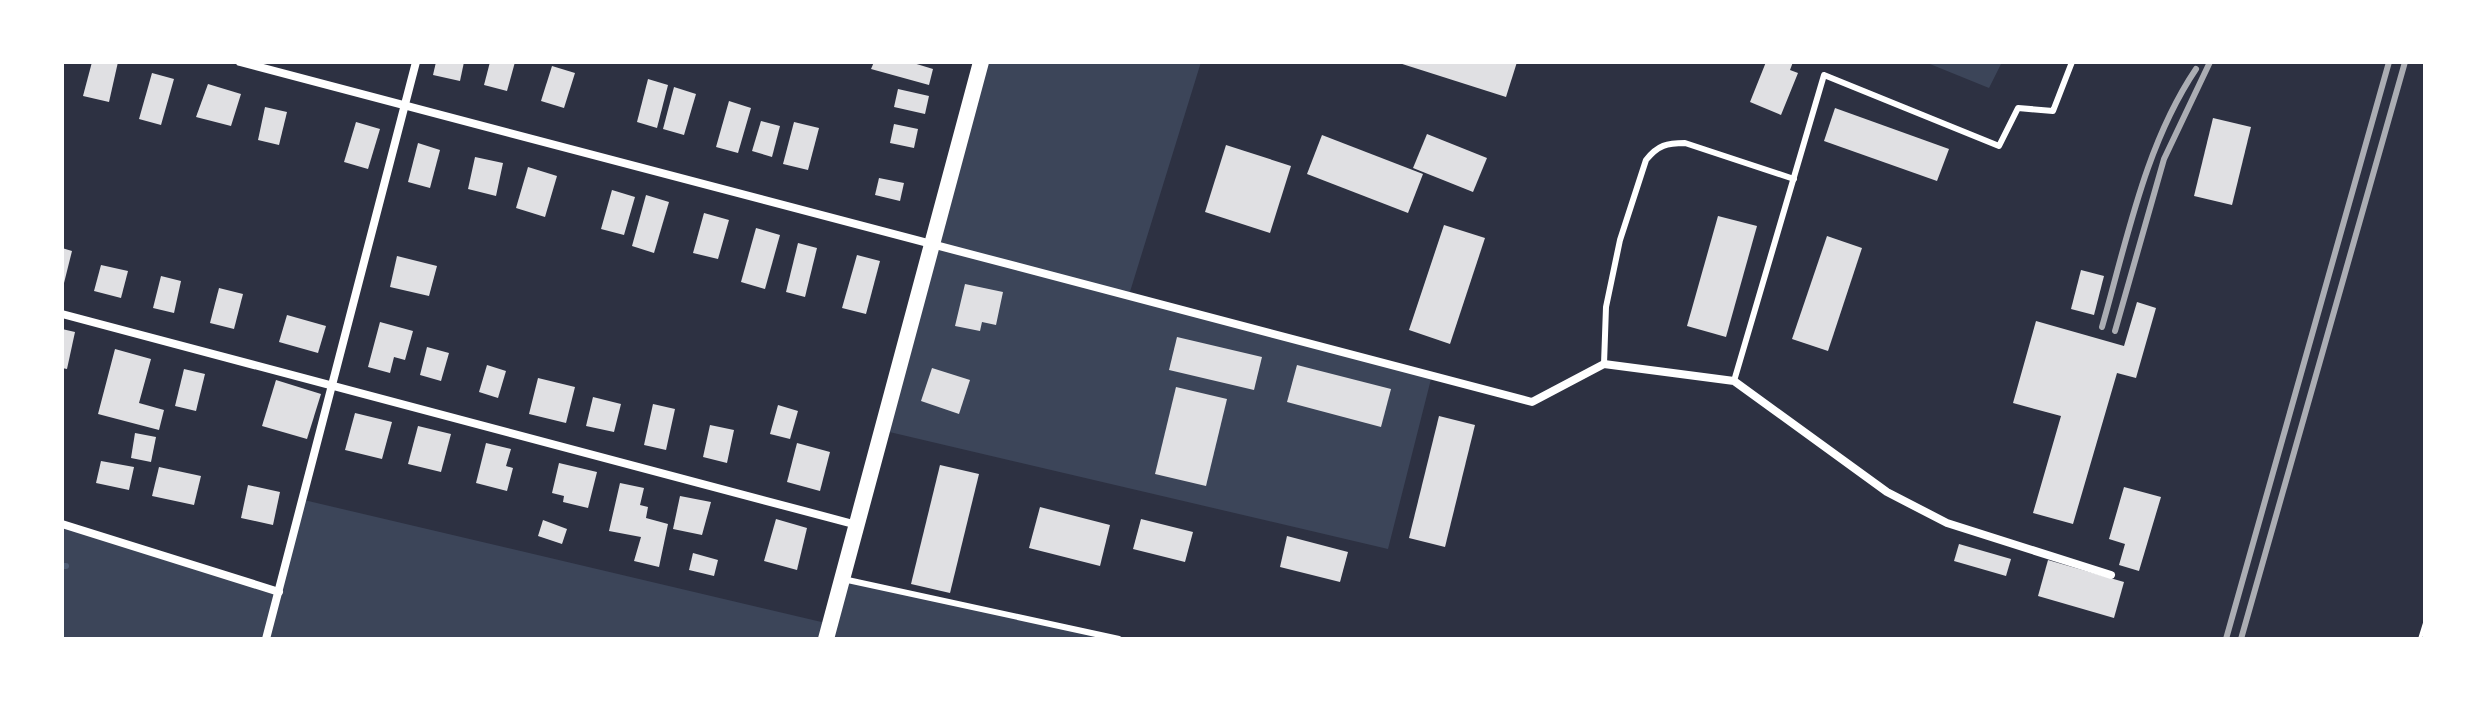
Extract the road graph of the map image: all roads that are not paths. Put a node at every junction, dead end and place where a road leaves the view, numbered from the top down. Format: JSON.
{"nodes":[{"id":1,"x":240,"y":62,"type":"edge"},
{"id":2,"x":416,"y":62,"type":"edge"},
{"id":3,"x":981,"y":62,"type":"edge"},
{"id":4,"x":2072,"y":62,"type":"edge"},
{"id":5,"x":405,"y":107,"type":"junction"},
{"id":6,"x":1794,"y":179,"type":"junction"},
{"id":7,"x":933,"y":246,"type":"junction"},
{"id":8,"x":62,"y":314,"type":"edge"},
{"id":9,"x":1604,"y":364,"type":"junction"},
{"id":10,"x":1734,"y":381,"type":"junction"},
{"id":11,"x":332,"y":387,"type":"junction"},
{"id":12,"x":62,"y":524,"type":"edge"},
{"id":13,"x":857,"y":525,"type":"junction"},
{"id":14,"x":2111,"y":575,"type":"dead end"},
{"id":15,"x":843,"y":579,"type":"junction"},
{"id":16,"x":279,"y":592,"type":"junction"},
{"id":17,"x":266,"y":639,"type":"edge"},
{"id":18,"x":826,"y":639,"type":"edge"},
{"id":19,"x":1119,"y":639,"type":"edge"}],
"edges":[{"from":1,"to":5,"type":"street"},
{"from":2,"to":5,"type":"street"},
{"from":3,"to":7,"type":"main road"},
{"from":4,"to":6,"type":"lane"},
{"from":5,"to":7,"type":"street"},
{"from":5,"to":11,"type":"street"},
{"from":6,"to":9,"type":"lane"},
{"from":6,"to":10,"type":"lane"},
{"from":7,"to":9,"type":"street"},
{"from":7,"to":13,"type":"main road"},
{"from":8,"to":11,"type":"street"},
{"from":9,"to":10,"type":"street"},
{"from":10,"to":14,"type":"street"},
{"from":11,"to":13,"type":"street"},
{"from":11,"to":16,"type":"street"},
{"from":12,"to":16,"type":"street"},
{"from":13,"to":15,"type":"main road"},
{"from":15,"to":18,"type":"main road"},
{"from":15,"to":19,"type":"lane"},
{"from":16,"to":17,"type":"street"}]}
